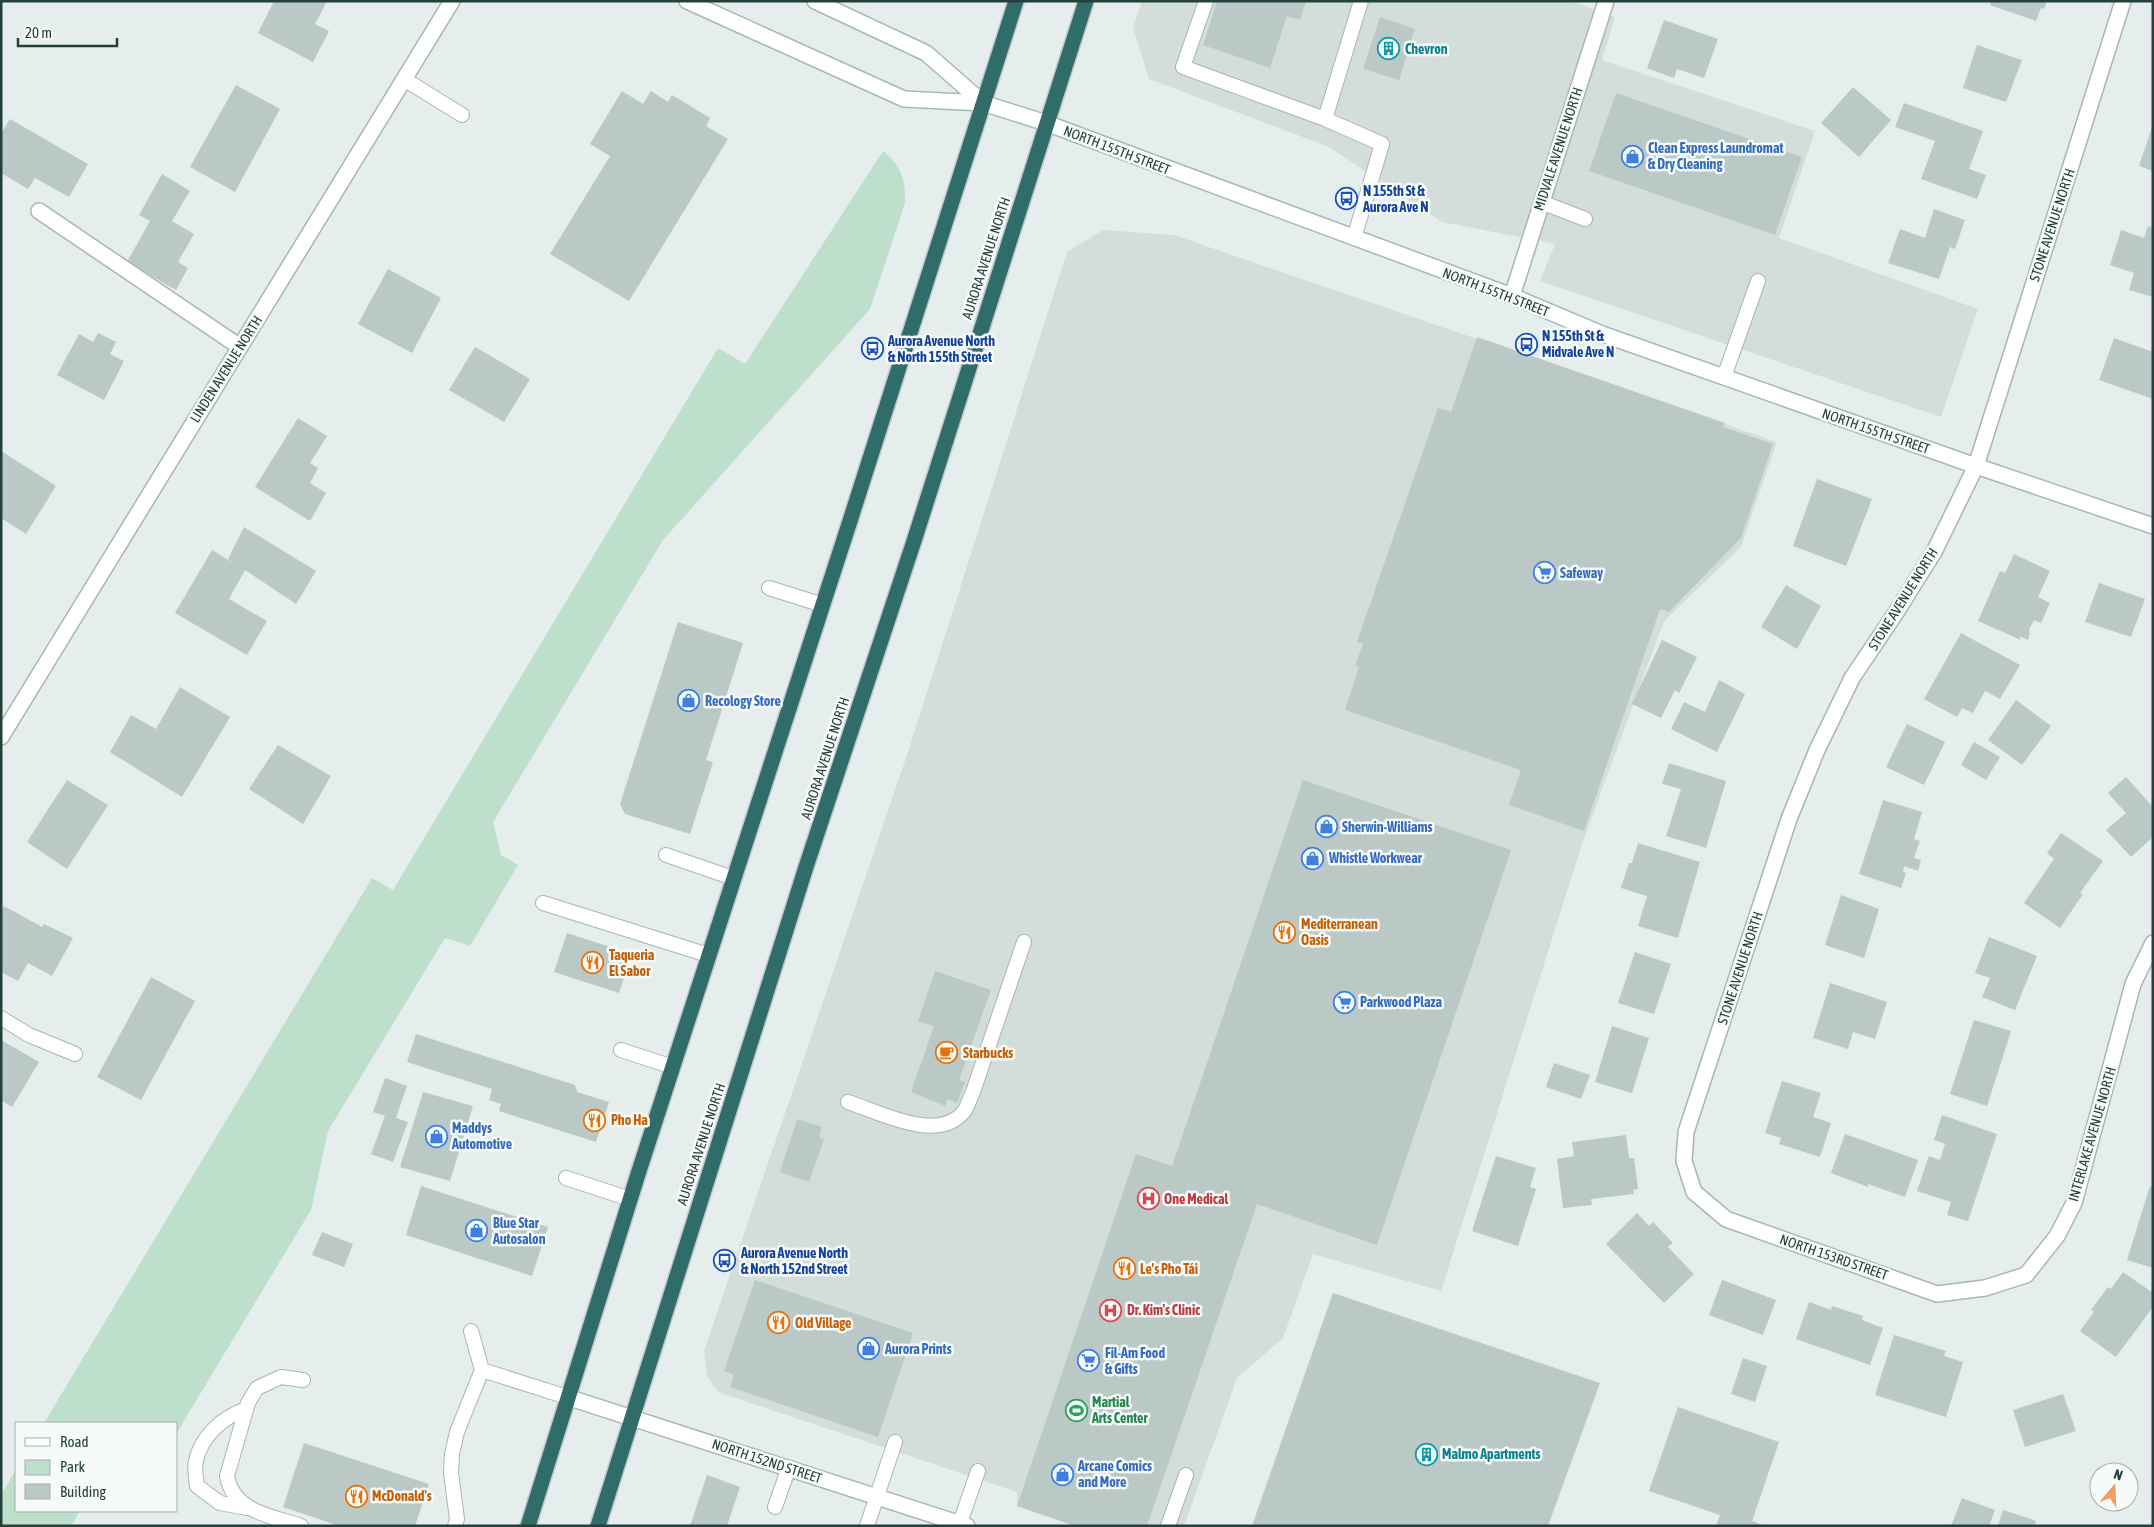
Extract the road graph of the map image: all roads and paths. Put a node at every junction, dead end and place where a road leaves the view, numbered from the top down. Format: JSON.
{"nodes":[{"id":1,"x":452,"y":1,"type":"edge"},
{"id":2,"x":687,"y":1,"type":"edge"},
{"id":3,"x":815,"y":1,"type":"edge"},
{"id":4,"x":1016,"y":1,"type":"edge"},
{"id":5,"x":1086,"y":1,"type":"edge"},
{"id":6,"x":1206,"y":1,"type":"edge"},
{"id":7,"x":1361,"y":1,"type":"edge"},
{"id":8,"x":1606,"y":1,"type":"edge"},
{"id":9,"x":2123,"y":1,"type":"edge"},
{"id":10,"x":404,"y":79,"type":"junction"},
{"id":11,"x":983,"y":103,"type":"junction"},
{"id":12,"x":462,"y":115,"type":"dead end"},
{"id":13,"x":1325,"y":119,"type":"junction"},
{"id":14,"x":1046,"y":123,"type":"junction"},
{"id":15,"x":1541,"y":202,"type":"junction"},
{"id":16,"x":39,"y":211,"type":"dead end"},
{"id":17,"x":1585,"y":219,"type":"dead end"},
{"id":18,"x":1354,"y":238,"type":"junction"},
{"id":19,"x":1758,"y":281,"type":"dead end"},
{"id":20,"x":1512,"y":296,"type":"junction"},
{"id":21,"x":240,"y":347,"type":"junction"},
{"id":22,"x":1724,"y":377,"type":"junction"},
{"id":23,"x":1976,"y":466,"type":"junction"},
{"id":24,"x":2153,"y":526,"type":"edge"},
{"id":25,"x":769,"y":588,"type":"dead end"},
{"id":26,"x":823,"y":605,"type":"junction"},
{"id":27,"x":1,"y":737,"type":"edge"},
{"id":28,"x":666,"y":855,"type":"dead end"},
{"id":29,"x":733,"y":878,"type":"junction"},
{"id":30,"x":543,"y":903,"type":"dead end"},
{"id":31,"x":1024,"y":942,"type":"dead end"},
{"id":32,"x":2153,"y":943,"type":"edge"},
{"id":33,"x":708,"y":955,"type":"junction"},
{"id":34,"x":1,"y":1018,"type":"edge"},
{"id":35,"x":621,"y":1050,"type":"dead end"},
{"id":36,"x":75,"y":1054,"type":"dead end"},
{"id":37,"x":673,"y":1067,"type":"junction"},
{"id":38,"x":848,"y":1102,"type":"dead end"},
{"id":39,"x":566,"y":1178,"type":"dead end"},
{"id":40,"x":1694,"y":1192,"type":"joint"},
{"id":41,"x":630,"y":1199,"type":"junction"},
{"id":42,"x":1985,"y":1288,"type":"joint"},
{"id":43,"x":471,"y":1331,"type":"dead end"},
{"id":44,"x":482,"y":1370,"type":"junction"},
{"id":45,"x":303,"y":1380,"type":"dead end"},
{"id":46,"x":567,"y":1397,"type":"junction"},
{"id":47,"x":246,"y":1409,"type":"junction"},
{"id":48,"x":630,"y":1417,"type":"junction"},
{"id":49,"x":895,"y":1442,"type":"dead end"},
{"id":50,"x":789,"y":1467,"type":"junction"},
{"id":51,"x":978,"y":1471,"type":"dead end"},
{"id":52,"x":1186,"y":1475,"type":"dead end"},
{"id":53,"x":876,"y":1497,"type":"junction"},
{"id":54,"x":775,"y":1507,"type":"dead end"},
{"id":55,"x":252,"y":1509,"type":"junction"},
{"id":56,"x":964,"y":1525,"type":"edge"},
{"id":57,"x":301,"y":1526,"type":"edge"},
{"id":58,"x":455,"y":1526,"type":"edge"},
{"id":59,"x":528,"y":1526,"type":"edge"},
{"id":60,"x":598,"y":1526,"type":"edge"},
{"id":61,"x":867,"y":1526,"type":"edge"},
{"id":62,"x":1168,"y":1526,"type":"edge"}],
"edges":[{"from":1,"to":10,"type":"street","name":"LINDEN AVENUE NORTH"},
{"from":2,"to":11,"type":"street","name":"NORTH 155TH STREET"},
{"from":3,"to":11,"type":"street","name":"NORTH 155TH STREET"},
{"from":4,"to":11,"type":"highway"},
{"from":5,"to":14,"type":"highway","name":"AURORA AVENUE NORTH"},
{"from":6,"to":13,"type":"lane"},
{"from":7,"to":13,"type":"lane"},
{"from":8,"to":15,"type":"street","name":"MIDVALE AVENUE NORTH"},
{"from":9,"to":23,"type":"street","name":"STONE AVENUE NORTH"},
{"from":10,"to":12,"type":"lane"},
{"from":10,"to":21,"type":"street","name":"LINDEN AVENUE NORTH"},
{"from":11,"to":14,"type":"street","name":"NORTH 155TH STREET"},
{"from":11,"to":26,"type":"highway"},
{"from":13,"to":18,"type":"lane"},
{"from":14,"to":18,"type":"street","name":"NORTH 155TH STREET"},
{"from":14,"to":48,"type":"highway","name":"AURORA AVENUE NORTH"},
{"from":15,"to":17,"type":"lane"},
{"from":15,"to":20,"type":"street","name":"MIDVALE AVENUE NORTH"},
{"from":16,"to":21,"type":"street"},
{"from":18,"to":20,"type":"street","name":"NORTH 155TH STREET"},
{"from":19,"to":22,"type":"lane"},
{"from":20,"to":22,"type":"street","name":"NORTH 155TH STREET"},
{"from":21,"to":27,"type":"street","name":"LINDEN AVENUE NORTH"},
{"from":22,"to":23,"type":"street","name":"NORTH 155TH STREET"},
{"from":23,"to":24,"type":"street","name":"NORTH 155TH STREET"},
{"from":23,"to":40,"type":"street","name":"STONE AVENUE NORTH"},
{"from":25,"to":26,"type":"lane"},
{"from":26,"to":29,"type":"highway"},
{"from":28,"to":29,"type":"lane"},
{"from":29,"to":33,"type":"highway"},
{"from":30,"to":33,"type":"lane"},
{"from":31,"to":38,"type":"lane"},
{"from":32,"to":42,"type":"street","name":"INTERLAKE AVENUE NORTH"},
{"from":33,"to":37,"type":"highway"},
{"from":34,"to":36,"type":"lane"},
{"from":35,"to":37,"type":"lane"},
{"from":37,"to":41,"type":"highway"},
{"from":39,"to":41,"type":"lane"},
{"from":40,"to":42,"type":"street","name":"NORTH 153RD STREET"},
{"from":41,"to":46,"type":"highway"},
{"from":43,"to":44,"type":"lane"},
{"from":44,"to":46,"type":"lane"},
{"from":44,"to":58,"type":"lane"},
{"from":45,"to":47,"type":"lane"},
{"from":46,"to":48,"type":"street","name":"NORTH 152ND STREET"},
{"from":46,"to":59,"type":"highway"},
{"from":47,"to":55,"type":"lane"},
{"from":47,"to":55,"type":"lane"},
{"from":48,"to":50,"type":"street","name":"NORTH 152ND STREET"},
{"from":48,"to":60,"type":"highway","name":"AURORA AVENUE NORTH"},
{"from":49,"to":53,"type":"lane"},
{"from":50,"to":53,"type":"street","name":"NORTH 152ND STREET"},
{"from":50,"to":54,"type":"lane"},
{"from":51,"to":56,"type":"lane"},
{"from":52,"to":62,"type":"lane"},
{"from":53,"to":56,"type":"street","name":"NORTH 152ND STREET"},
{"from":53,"to":61,"type":"lane"},
{"from":55,"to":57,"type":"lane"}]}
